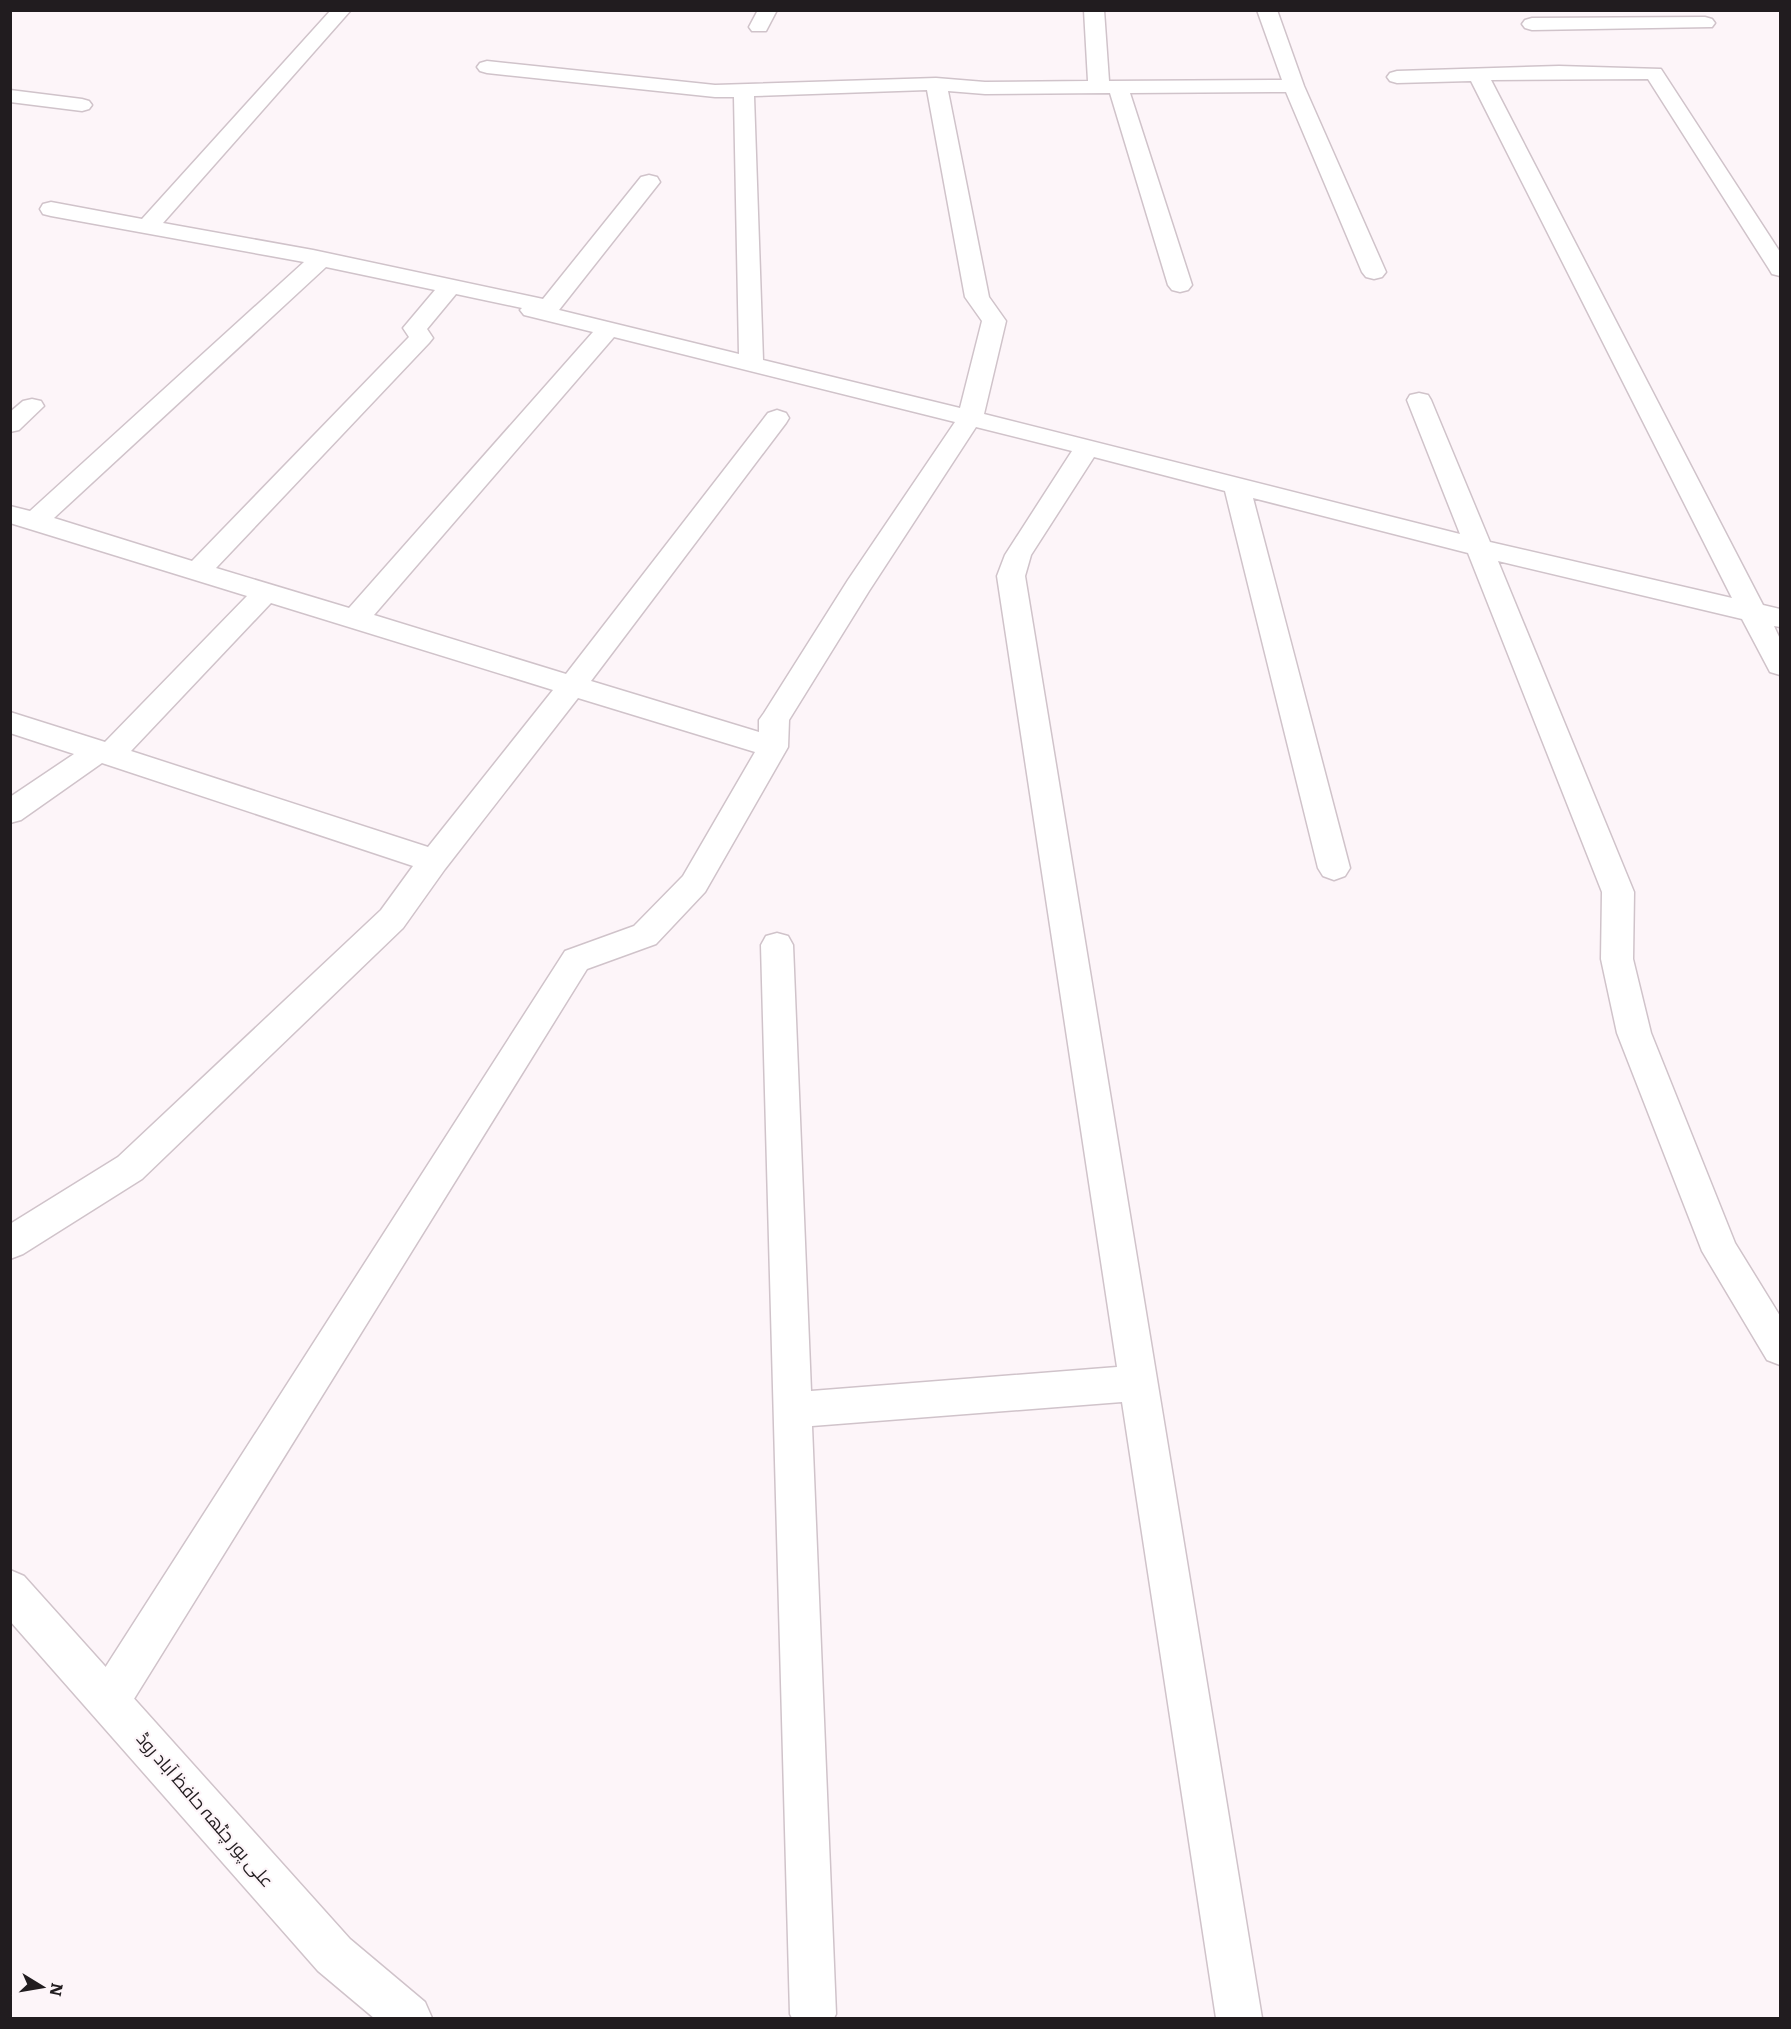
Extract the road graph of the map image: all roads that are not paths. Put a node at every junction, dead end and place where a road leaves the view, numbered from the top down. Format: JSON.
{"nodes":[{"id":1,"x":342,"y":10,"type":"edge"},
{"id":2,"x":1094,"y":10,"type":"edge"},
{"id":3,"x":1267,"y":10,"type":"edge"},
{"id":4,"x":1528,"y":17,"type":"edge"},
{"id":5,"x":1706,"y":23,"type":"dead end"},
{"id":6,"x":487,"y":67,"type":"dead end"},
{"id":7,"x":1559,"y":72,"type":"junction"},
{"id":8,"x":1478,"y":75,"type":"junction"},
{"id":9,"x":1397,"y":77,"type":"dead end"},
{"id":10,"x":936,"y":84,"type":"junction"},
{"id":11,"x":1294,"y":86,"type":"junction"},
{"id":12,"x":1108,"y":87,"type":"junction"},
{"id":13,"x":744,"y":91,"type":"junction"},
{"id":14,"x":10,"y":96,"type":"edge"},
{"id":15,"x":82,"y":105,"type":"dead end"},
{"id":16,"x":649,"y":182,"type":"dead end"},
{"id":17,"x":51,"y":210,"type":"dead end"},
{"id":18,"x":147,"y":227,"type":"junction"},
{"id":19,"x":321,"y":259,"type":"junction"},
{"id":20,"x":1780,"y":269,"type":"edge"},
{"id":21,"x":1374,"y":272,"type":"dead end"},
{"id":22,"x":1180,"y":285,"type":"dead end"},
{"id":23,"x":451,"y":286,"type":"junction"},
{"id":24,"x":544,"y":313,"type":"junction"},
{"id":25,"x":609,"y":329,"type":"junction"},
{"id":26,"x":751,"y":364,"type":"junction"},
{"id":27,"x":1419,"y":400,"type":"dead end"},
{"id":28,"x":32,"y":406,"type":"dead end"},
{"id":29,"x":777,"y":418,"type":"dead end"},
{"id":30,"x":970,"y":418,"type":"junction"},
{"id":31,"x":10,"y":425,"type":"edge"},
{"id":32,"x":1088,"y":447,"type":"junction"},
{"id":33,"x":1237,"y":486,"type":"junction"},
{"id":34,"x":23,"y":518,"type":"edge"},
{"id":35,"x":1480,"y":548,"type":"junction"},
{"id":36,"x":198,"y":571,"type":"junction"},
{"id":37,"x":266,"y":592,"type":"junction"},
{"id":38,"x":1752,"y":612,"type":"junction"},
{"id":39,"x":1780,"y":618,"type":"edge"},
{"id":40,"x":355,"y":619,"type":"junction"},
{"id":41,"x":1780,"y":665,"type":"edge"},
{"id":42,"x":572,"y":686,"type":"junction"},
{"id":43,"x":10,"y":722,"type":"edge"},
{"id":44,"x":773,"y":747,"type":"junction"},
{"id":45,"x":105,"y":753,"type":"junction"},
{"id":46,"x":10,"y":812,"type":"edge"},
{"id":47,"x":434,"y":861,"type":"junction"},
{"id":48,"x":1334,"y":868,"type":"dead end"},
{"id":49,"x":777,"y":945,"type":"dead end"},
{"id":50,"x":10,"y":1243,"type":"edge"},
{"id":51,"x":1780,"y":1348,"type":"edge"},
{"id":52,"x":1138,"y":1383,"type":"junction"},
{"id":53,"x":794,"y":1410,"type":"junction"},
{"id":54,"x":10,"y":1590,"type":"edge"},
{"id":55,"x":109,"y":1700,"type":"junction"},
{"id":56,"x":813,"y":2014,"type":"dead end"},
{"id":57,"x":409,"y":2019,"type":"edge"},
{"id":58,"x":1239,"y":2019,"type":"edge"}],
"edges":[{"from":1,"to":18,"type":"street"},
{"from":2,"to":12,"type":"street"},
{"from":3,"to":11,"type":"street"},
{"from":4,"to":5,"type":"street"},
{"from":4,"to":7,"type":"street"},
{"from":6,"to":13,"type":"street"},
{"from":7,"to":8,"type":"street"},
{"from":7,"to":20,"type":"street"},
{"from":8,"to":9,"type":"street"},
{"from":8,"to":38,"type":"street"},
{"from":10,"to":12,"type":"street"},
{"from":10,"to":13,"type":"street"},
{"from":10,"to":30,"type":"street"},
{"from":11,"to":12,"type":"street"},
{"from":11,"to":21,"type":"street"},
{"from":12,"to":22,"type":"street"},
{"from":13,"to":26,"type":"street"},
{"from":14,"to":15,"type":"street"},
{"from":16,"to":24,"type":"street"},
{"from":17,"to":18,"type":"street"},
{"from":18,"to":19,"type":"street"},
{"from":19,"to":23,"type":"street"},
{"from":19,"to":34,"type":"street"},
{"from":23,"to":24,"type":"street"},
{"from":23,"to":36,"type":"street"},
{"from":24,"to":25,"type":"street"},
{"from":25,"to":26,"type":"street"},
{"from":25,"to":40,"type":"street"},
{"from":26,"to":30,"type":"street"},
{"from":27,"to":35,"type":"street"},
{"from":28,"to":31,"type":"street"},
{"from":29,"to":42,"type":"street"},
{"from":30,"to":32,"type":"street"},
{"from":30,"to":44,"type":"street"},
{"from":32,"to":33,"type":"street"},
{"from":32,"to":52,"type":"street"},
{"from":33,"to":35,"type":"street"},
{"from":33,"to":48,"type":"street"},
{"from":34,"to":36,"type":"street"},
{"from":35,"to":38,"type":"street"},
{"from":35,"to":51,"type":"street"},
{"from":36,"to":37,"type":"street"},
{"from":37,"to":40,"type":"street"},
{"from":37,"to":45,"type":"street"},
{"from":38,"to":39,"type":"street"},
{"from":38,"to":41,"type":"street"},
{"from":40,"to":42,"type":"street"},
{"from":42,"to":44,"type":"street"},
{"from":42,"to":47,"type":"street"},
{"from":43,"to":45,"type":"street"},
{"from":44,"to":55,"type":"street"},
{"from":45,"to":46,"type":"street"},
{"from":45,"to":47,"type":"street"},
{"from":47,"to":50,"type":"street"},
{"from":49,"to":53,"type":"street"},
{"from":52,"to":53,"type":"street"},
{"from":52,"to":58,"type":"street"},
{"from":53,"to":56,"type":"street"},
{"from":54,"to":55,"type":"street","name":"علی پور چٹھہ حافظ آباد روڈ"},
{"from":55,"to":57,"type":"street","name":"علی پور چٹھہ حافظ آباد روڈ"}]}
